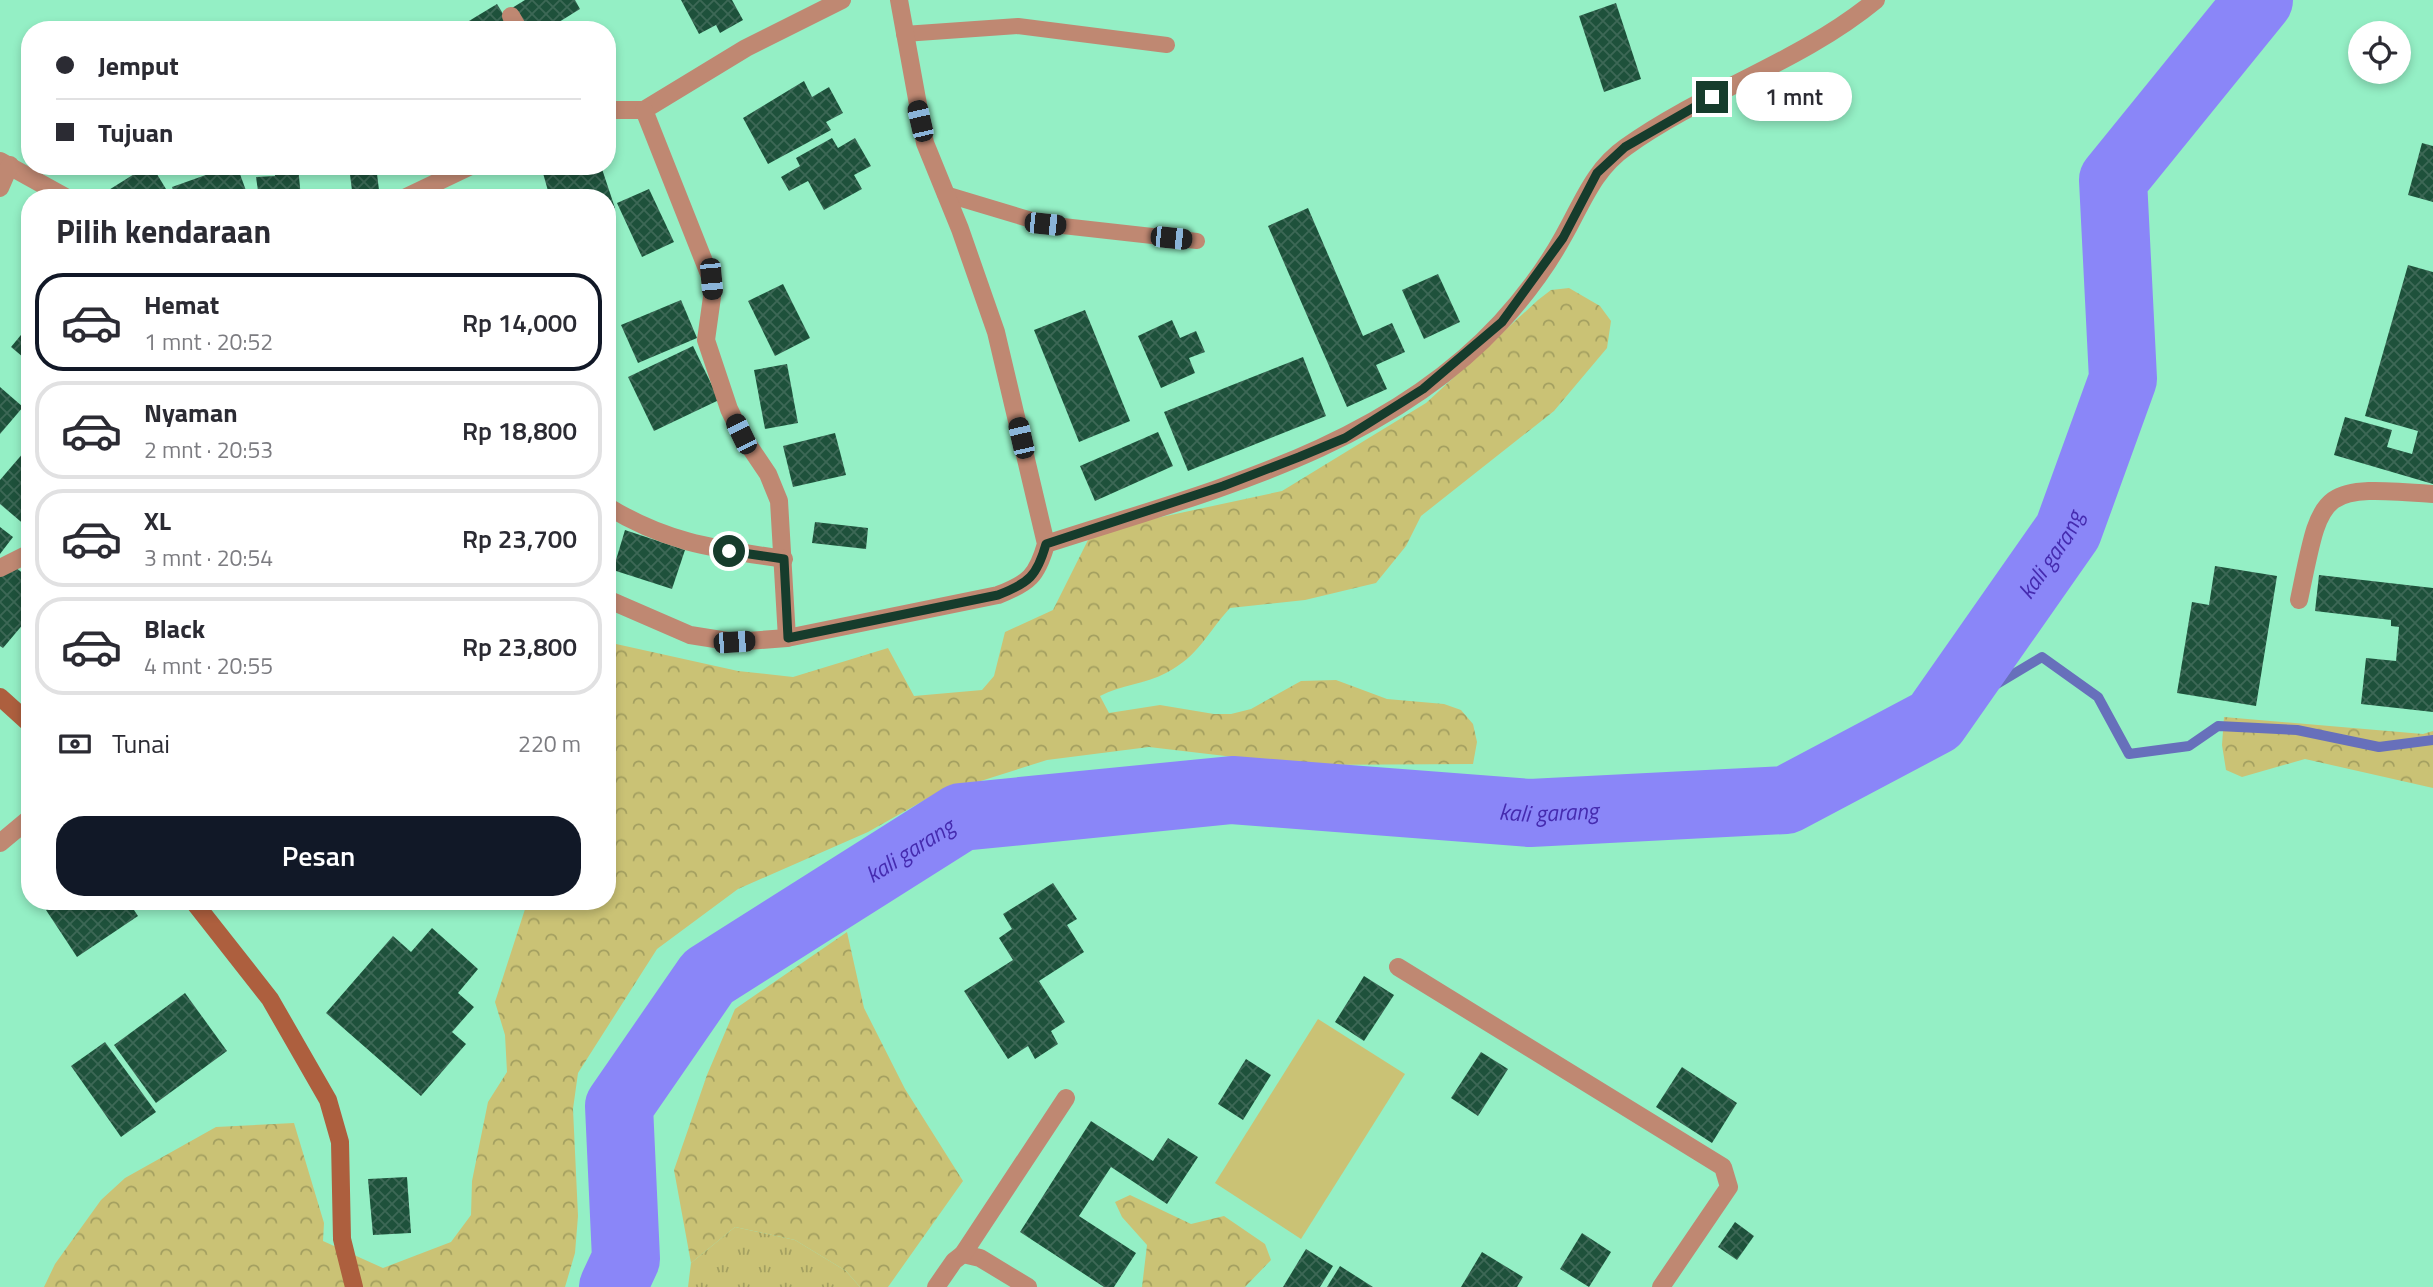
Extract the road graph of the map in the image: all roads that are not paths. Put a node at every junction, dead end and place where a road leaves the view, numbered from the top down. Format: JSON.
{"nodes":[{"id":1,"x":842,"y":0,"type":"edge"},
{"id":2,"x":898,"y":0,"type":"edge"},
{"id":3,"x":1876,"y":0,"type":"edge"},
{"id":4,"x":904,"y":34,"type":"junction"},
{"id":5,"x":1167,"y":45,"type":"dead end"},
{"id":6,"x":616,"y":110,"type":"edge"},
{"id":7,"x":644,"y":110,"type":"junction"},
{"id":8,"x":5,"y":163,"type":"edge"},
{"id":9,"x":21,"y":172,"type":"edge"},
{"id":10,"x":26,"y":175,"type":"edge"},
{"id":11,"x":452,"y":175,"type":"edge"},
{"id":12,"x":0,"y":188,"type":"edge"},
{"id":13,"x":51,"y":189,"type":"edge"},
{"id":14,"x":423,"y":189,"type":"edge"},
{"id":15,"x":945,"y":194,"type":"junction"},
{"id":16,"x":1197,"y":241,"type":"dead end"},
{"id":17,"x":2433,"y":494,"type":"edge"},
{"id":18,"x":616,"y":511,"type":"edge"},
{"id":19,"x":1046,"y":544,"type":"junction"},
{"id":20,"x":21,"y":558,"type":"edge"},
{"id":21,"x":784,"y":559,"type":"junction"},
{"id":22,"x":0,"y":568,"type":"edge"},
{"id":23,"x":2299,"y":600,"type":"dead end"},
{"id":24,"x":616,"y":603,"type":"edge"},
{"id":25,"x":788,"y":638,"type":"junction"},
{"id":26,"x":0,"y":697,"type":"edge"},
{"id":27,"x":21,"y":716,"type":"edge"},
{"id":28,"x":21,"y":826,"type":"edge"},
{"id":29,"x":0,"y":843,"type":"edge"},
{"id":30,"x":200,"y":910,"type":"edge"},
{"id":31,"x":1398,"y":967,"type":"dead end"},
{"id":32,"x":1066,"y":1098,"type":"dead end"},
{"id":33,"x":963,"y":1254,"type":"junction"},
{"id":34,"x":354,"y":1287,"type":"edge"},
{"id":35,"x":936,"y":1287,"type":"edge"},
{"id":36,"x":1028,"y":1287,"type":"edge"},
{"id":37,"x":1661,"y":1287,"type":"edge"}],
"edges":[{"from":1,"to":7,"type":"street"},
{"from":2,"to":4,"type":"street"},
{"from":3,"to":19,"type":"street"},
{"from":4,"to":5,"type":"lane"},
{"from":4,"to":15,"type":"street"},
{"from":6,"to":7,"type":"street"},
{"from":7,"to":21,"type":"street"},
{"from":8,"to":9,"type":"street"},
{"from":8,"to":12,"type":"street"},
{"from":10,"to":13,"type":"street"},
{"from":11,"to":14,"type":"street"},
{"from":15,"to":16,"type":"lane"},
{"from":15,"to":19,"type":"street"},
{"from":17,"to":23,"type":"street"},
{"from":18,"to":21,"type":"street"},
{"from":19,"to":25,"type":"street"},
{"from":20,"to":22,"type":"street"},
{"from":21,"to":25,"type":"street"},
{"from":24,"to":25,"type":"street"},
{"from":26,"to":27,"type":"street"},
{"from":28,"to":29,"type":"street"},
{"from":30,"to":34,"type":"street"},
{"from":31,"to":37,"type":"street"},
{"from":32,"to":33,"type":"street"},
{"from":33,"to":35,"type":"street"},
{"from":33,"to":36,"type":"street"}]}
